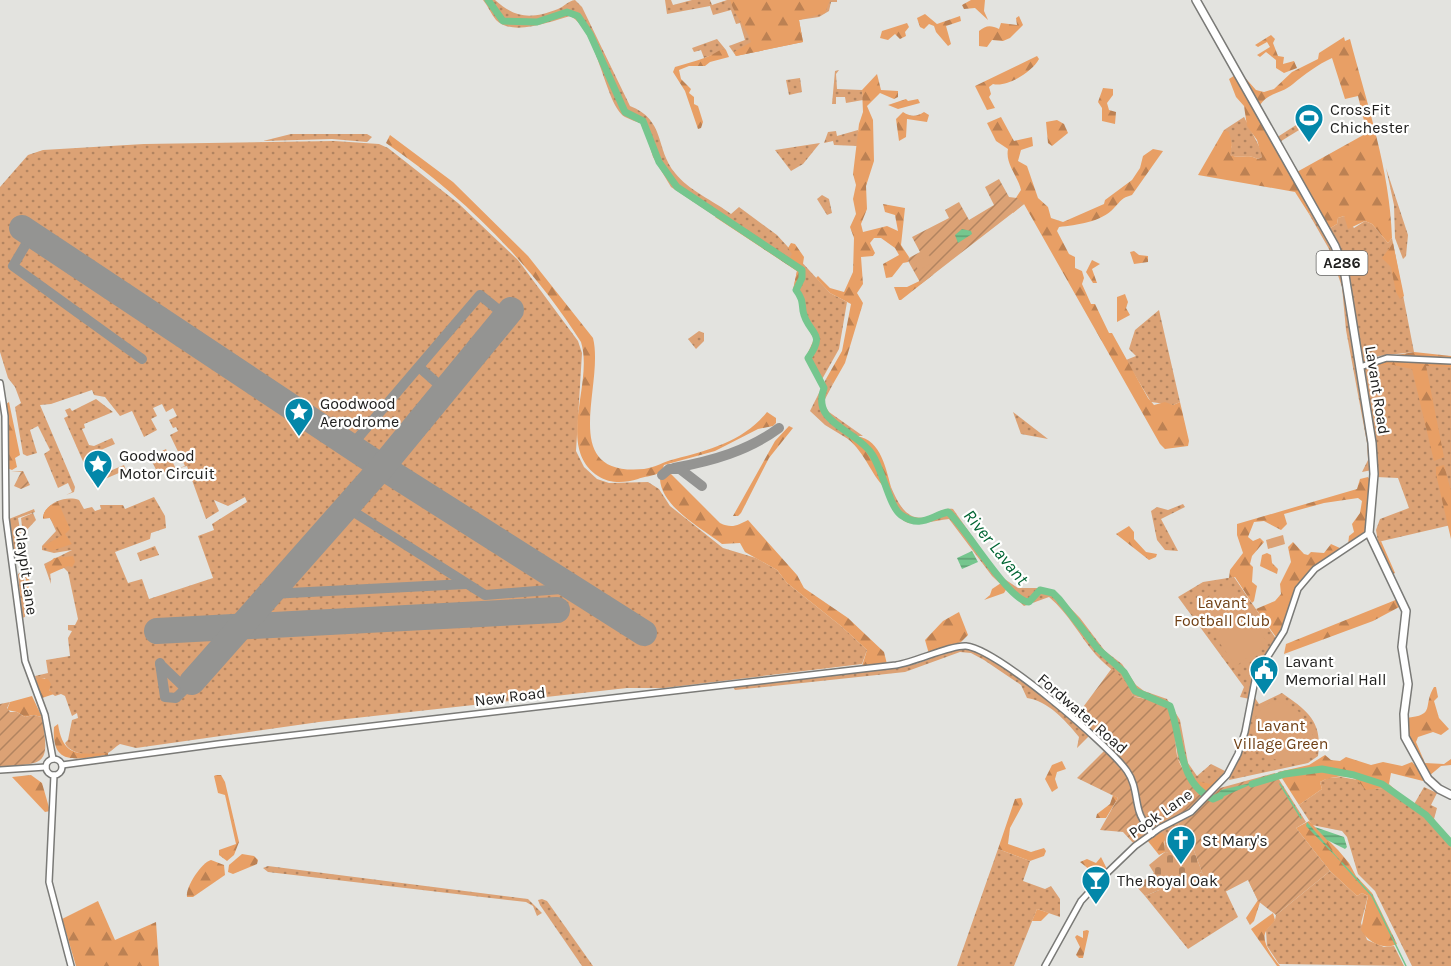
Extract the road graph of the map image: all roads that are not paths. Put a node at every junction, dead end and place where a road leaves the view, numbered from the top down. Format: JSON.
{"nodes":[{"id":1,"x":1196,"y":0,"type":"edge"},
{"id":2,"x":1451,"y":361,"type":"edge"},
{"id":3,"x":1360,"y":367,"type":"junction"},
{"id":4,"x":0,"y":382,"type":"edge"},
{"id":5,"x":1370,"y":533,"type":"junction"},
{"id":6,"x":959,"y":646,"type":"joint"},
{"id":7,"x":53,"y":759,"type":"junction"},
{"id":8,"x":62,"y":765,"type":"junction"},
{"id":9,"x":46,"y":767,"type":"junction"},
{"id":10,"x":0,"y":770,"type":"edge"},
{"id":11,"x":54,"y":775,"type":"junction"},
{"id":12,"x":1451,"y":795,"type":"edge"},
{"id":13,"x":1152,"y":834,"type":"junction"},
{"id":14,"x":71,"y":966,"type":"edge"},
{"id":15,"x":1045,"y":966,"type":"edge"}],
"edges":[{"from":1,"to":3,"type":"main road","name":"Lavant Road","number":"A286"},
{"from":2,"to":3,"type":"street"},
{"from":3,"to":5,"type":"main road","name":"Lavant Road","number":"A286"},
{"from":4,"to":7,"type":"street","name":"Claypit Lane"},
{"from":5,"to":12,"type":"main road","name":"Lavant Road","number":"A286"},
{"from":5,"to":13,"type":"street","name":"Pook Lane"},
{"from":6,"to":8,"type":"street","name":"New Road"},
{"from":6,"to":13,"type":"street","name":"Fordwater Road"},
{"from":7,"to":8,"type":"street"},
{"from":7,"to":9,"type":"street"},
{"from":8,"to":11,"type":"street"},
{"from":9,"to":10,"type":"street"},
{"from":9,"to":11,"type":"street"},
{"from":11,"to":14,"type":"street"},
{"from":13,"to":15,"type":"street","name":"Pook Lane"}]}
